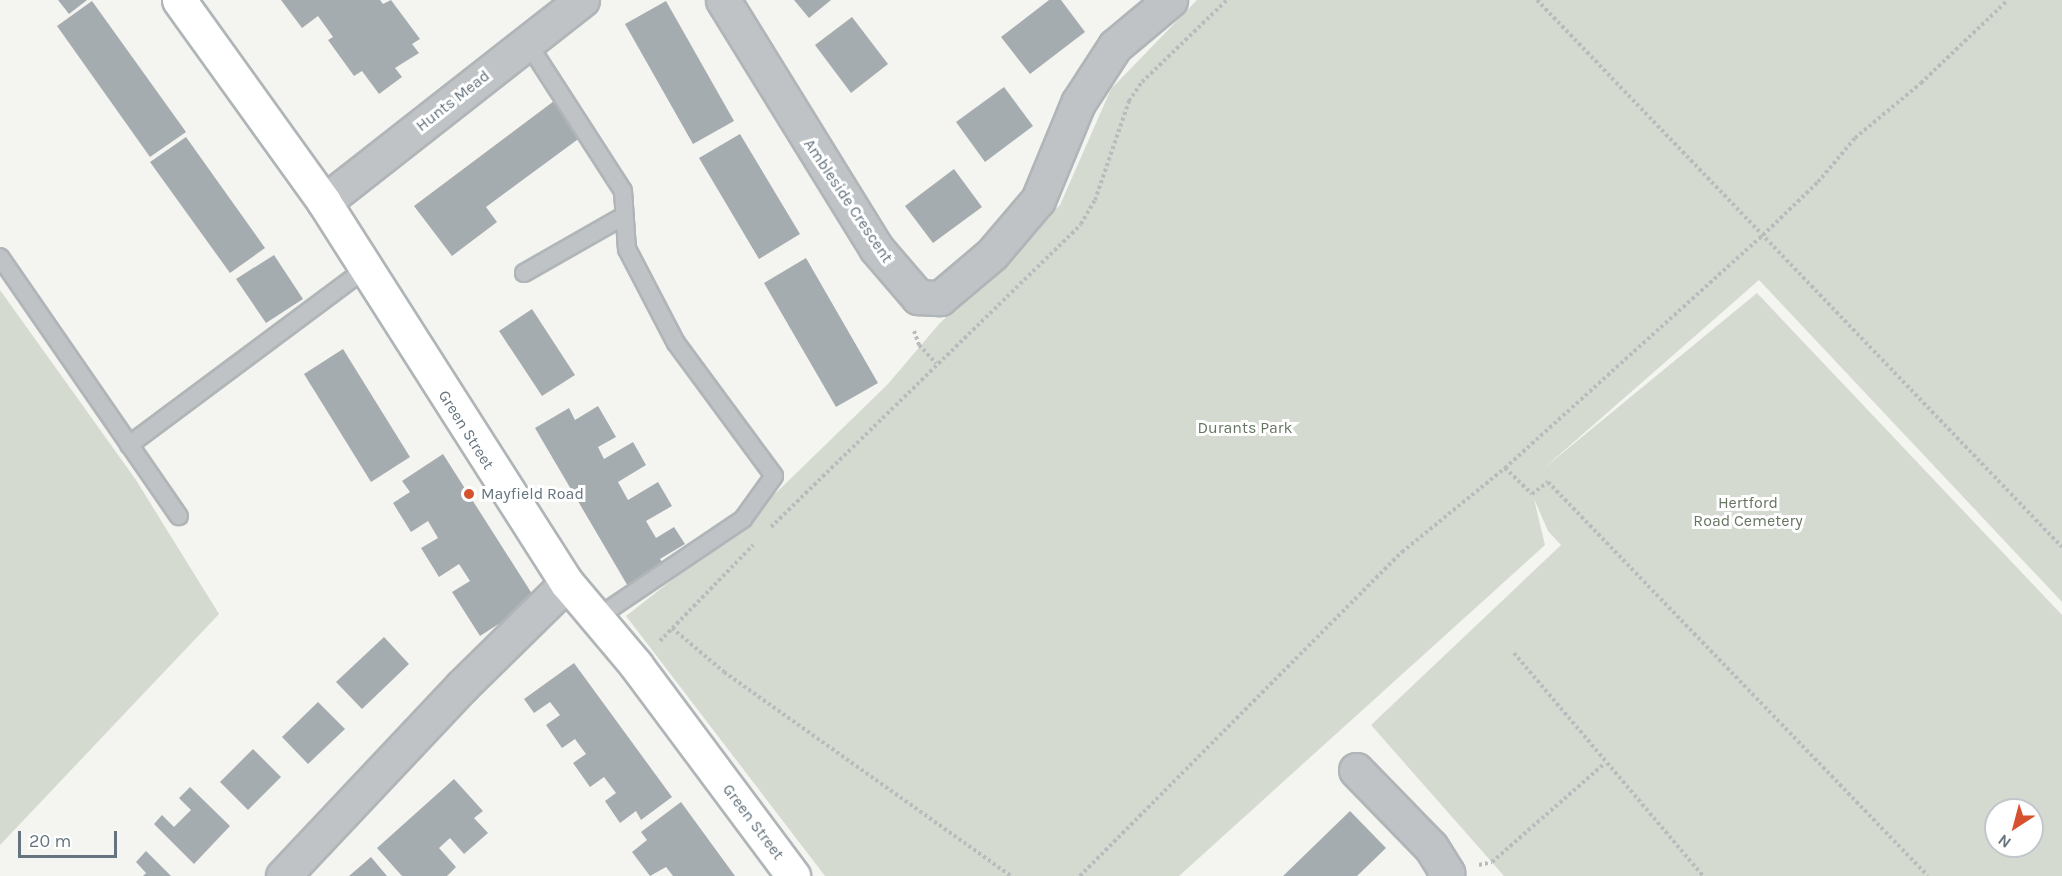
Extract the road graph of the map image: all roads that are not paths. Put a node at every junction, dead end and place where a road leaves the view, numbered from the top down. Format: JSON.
{"nodes":[{"id":1,"x":179,"y":0,"type":"edge"},
{"id":2,"x":582,"y":0,"type":"edge"},
{"id":3,"x":723,"y":0,"type":"edge"},
{"id":4,"x":1170,"y":0,"type":"edge"},
{"id":5,"x":527,"y":42,"type":"junction"},
{"id":6,"x":324,"y":202,"type":"junction"},
{"id":7,"x":624,"y":216,"type":"junction"},
{"id":8,"x":0,"y":257,"type":"edge"},
{"id":9,"x":365,"y":269,"type":"junction"},
{"id":10,"x":524,"y":273,"type":"dead end"},
{"id":11,"x":129,"y":445,"type":"junction"},
{"id":12,"x":179,"y":516,"type":"dead end"},
{"id":13,"x":567,"y":583,"type":"junction"},
{"id":14,"x":596,"y":619,"type":"junction"},
{"id":15,"x":1356,"y":770,"type":"dead end"},
{"id":16,"x":1445,"y":875,"type":"edge"},
{"id":17,"x":283,"y":876,"type":"edge"},
{"id":18,"x":793,"y":876,"type":"edge"}],
"edges":[{"from":1,"to":6,"type":"street","name":"Green Street"},
{"from":2,"to":5,"type":"street","name":"Hunts Mead"},
{"from":3,"to":4,"type":"street","name":"Ambleside Crescent"},
{"from":5,"to":6,"type":"street","name":"Hunts Mead"},
{"from":5,"to":7,"type":"lane"},
{"from":6,"to":9,"type":"street","name":"Green Street"},
{"from":7,"to":10,"type":"lane"},
{"from":7,"to":14,"type":"lane"},
{"from":8,"to":11,"type":"lane"},
{"from":9,"to":11,"type":"lane"},
{"from":9,"to":13,"type":"street","name":"Green Street"},
{"from":11,"to":12,"type":"lane"},
{"from":13,"to":14,"type":"street","name":"Green Street"},
{"from":13,"to":17,"type":"street"},
{"from":14,"to":18,"type":"street","name":"Green Street"},
{"from":15,"to":16,"type":"street"}]}
